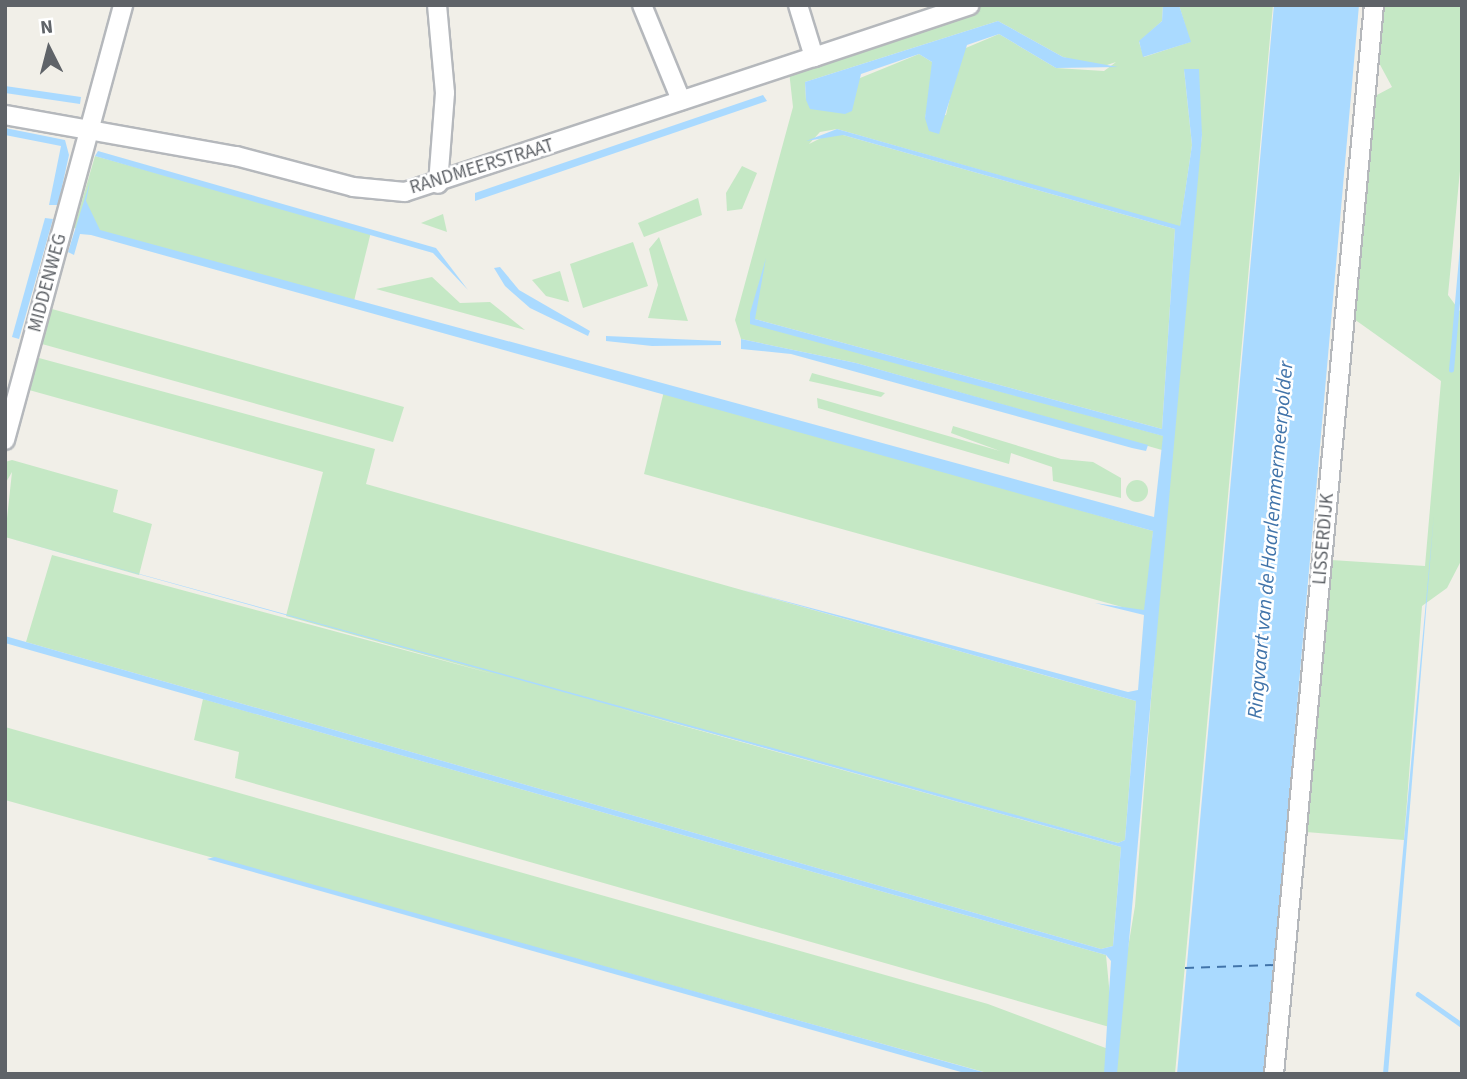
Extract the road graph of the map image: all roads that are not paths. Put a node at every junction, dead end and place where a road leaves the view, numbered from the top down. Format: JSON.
{"nodes":[{"id":1,"x":123,"y":5,"type":"edge"},
{"id":2,"x":437,"y":5,"type":"edge"},
{"id":3,"x":642,"y":5,"type":"edge"},
{"id":4,"x":798,"y":5,"type":"edge"},
{"id":5,"x":970,"y":5,"type":"edge"},
{"id":6,"x":1374,"y":5,"type":"edge"},
{"id":7,"x":814,"y":57,"type":"junction"},
{"id":8,"x":681,"y":100,"type":"junction"},
{"id":9,"x":5,"y":115,"type":"edge"},
{"id":10,"x":89,"y":126,"type":"junction"},
{"id":11,"x":439,"y":184,"type":"junction"},
{"id":12,"x":5,"y":440,"type":"edge"},
{"id":13,"x":1274,"y":1074,"type":"edge"}],
"edges":[{"from":1,"to":10,"type":"street","name":"MIDDENWEG"},
{"from":2,"to":11,"type":"street"},
{"from":3,"to":8,"type":"street"},
{"from":4,"to":7,"type":"street"},
{"from":5,"to":7,"type":"street","name":"RANDMEERSTRAAT"},
{"from":6,"to":13,"type":"street","name":"LISSERDIJK"},
{"from":7,"to":8,"type":"street","name":"RANDMEERSTRAAT"},
{"from":8,"to":11,"type":"street","name":"RANDMEERSTRAAT"},
{"from":9,"to":10,"type":"street","name":"RANDMEERSTRAAT"},
{"from":10,"to":11,"type":"street","name":"RANDMEERSTRAAT"},
{"from":10,"to":12,"type":"street","name":"MIDDENWEG"}]}
